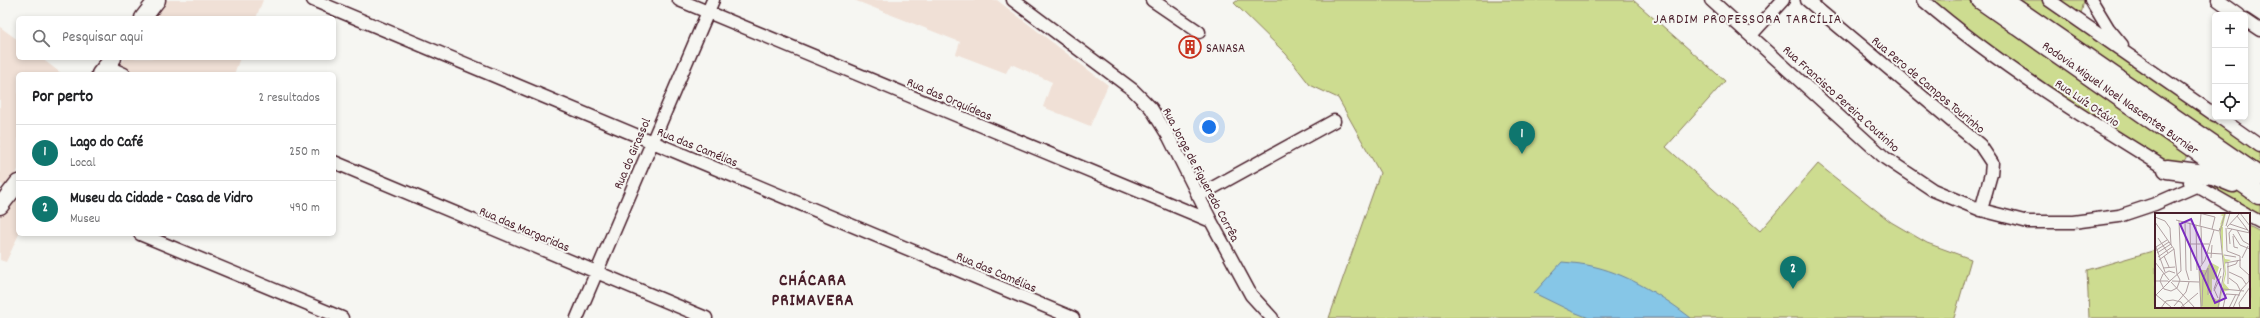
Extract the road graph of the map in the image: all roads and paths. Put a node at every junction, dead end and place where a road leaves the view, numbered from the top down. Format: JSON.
{"nodes":[{"id":1,"x":157,"y":0,"type":"edge"},
{"id":2,"x":313,"y":0,"type":"edge"},
{"id":3,"x":679,"y":0,"type":"edge"},
{"id":4,"x":713,"y":0,"type":"edge"},
{"id":5,"x":1013,"y":0,"type":"edge"},
{"id":6,"x":1152,"y":0,"type":"edge"},
{"id":7,"x":1710,"y":0,"type":"edge"},
{"id":8,"x":1783,"y":0,"type":"edge"},
{"id":9,"x":1807,"y":0,"type":"edge"},
{"id":10,"x":1924,"y":0,"type":"edge"},
{"id":11,"x":1981,"y":0,"type":"edge"},
{"id":12,"x":2003,"y":0,"type":"edge"},
{"id":13,"x":2049,"y":0,"type":"edge"},
{"id":14,"x":2091,"y":0,"type":"edge"},
{"id":15,"x":2218,"y":0,"type":"edge"},
{"id":16,"x":708,"y":12,"type":"junction"},
{"id":17,"x":2235,"y":12,"type":"edge"},
{"id":18,"x":145,"y":16,"type":"edge"},
{"id":19,"x":2248,"y":22,"type":"edge"},
{"id":20,"x":2260,"y":30,"type":"edge"},
{"id":21,"x":1199,"y":32,"type":"dead end"},
{"id":22,"x":1751,"y":35,"type":"junction"},
{"id":23,"x":2130,"y":55,"type":"junction"},
{"id":24,"x":106,"y":66,"type":"edge"},
{"id":25,"x":120,"y":72,"type":"edge"},
{"id":26,"x":2212,"y":112,"type":"edge"},
{"id":27,"x":2222,"y":120,"type":"edge"},
{"id":28,"x":1334,"y":121,"type":"dead end"},
{"id":29,"x":651,"y":142,"type":"junction"},
{"id":30,"x":2260,"y":146,"type":"edge"},
{"id":31,"x":336,"y":163,"type":"edge"},
{"id":32,"x":2168,"y":169,"type":"junction"},
{"id":33,"x":2260,"y":177,"type":"edge"},
{"id":34,"x":16,"y":186,"type":"edge"},
{"id":35,"x":2196,"y":186,"type":"junction"},
{"id":36,"x":1198,"y":196,"type":"junction"},
{"id":37,"x":2260,"y":196,"type":"edge"},
{"id":38,"x":0,"y":206,"type":"edge"},
{"id":39,"x":1981,"y":210,"type":"junction"},
{"id":40,"x":2244,"y":213,"type":"edge"},
{"id":41,"x":2250,"y":217,"type":"edge"},
{"id":42,"x":1211,"y":221,"type":"junction"},
{"id":43,"x":2260,"y":222,"type":"edge"},
{"id":44,"x":145,"y":236,"type":"edge"},
{"id":45,"x":596,"y":272,"type":"junction"},
{"id":46,"x":342,"y":318,"type":"edge"},
{"id":47,"x":577,"y":318,"type":"edge"},
{"id":48,"x":706,"y":318,"type":"edge"},
{"id":49,"x":1073,"y":318,"type":"edge"},
{"id":50,"x":1272,"y":318,"type":"edge"}],
"edges":[{"from":1,"to":18,"type":"main road"},
{"from":2,"to":29,"type":"street","name":"Rua das Camélias"},
{"from":3,"to":16,"type":"street","name":"Rua das Orquídeas"},
{"from":4,"to":16,"type":"street","name":"Rua do Girassol"},
{"from":5,"to":36,"type":"street","name":"Rua Jorge de Figueredo Corrêa"},
{"from":6,"to":21,"type":"street"},
{"from":7,"to":22,"type":"street","name":"Rua Francisco Pereira Coutinho"},
{"from":8,"to":22,"type":"street"},
{"from":9,"to":39,"type":"street","name":"Rua Pero de Campos Tourinho"},
{"from":10,"to":32,"type":"street","name":"Rua Luíz Otávio"},
{"from":11,"to":37,"type":"highway","name":"Rodovia Miguel Noel Nascentes Burnier"},
{"from":12,"to":33,"type":"highway","name":"Rodovia Miguel Noel Nascentes Burnier"},
{"from":13,"to":23,"type":"street"},
{"from":14,"to":23,"type":"street"},
{"from":15,"to":17,"type":"street"},
{"from":16,"to":29,"type":"street","name":"Rua do Girassol"},
{"from":16,"to":42,"type":"street","name":"Rua das Orquídeas"},
{"from":19,"to":20,"type":"street"},
{"from":22,"to":39,"type":"street","name":"Rua Francisco Pereira Coutinho"},
{"from":23,"to":26,"type":"street"},
{"from":24,"to":25,"type":"street"},
{"from":27,"to":30,"type":"street"},
{"from":28,"to":36,"type":"street"},
{"from":29,"to":45,"type":"street","name":"Rua do Girassol"},
{"from":29,"to":49,"type":"street","name":"Rua das Camélias"},
{"from":31,"to":45,"type":"street","name":"Rua das Margaridas"},
{"from":32,"to":35,"type":"street","name":"Rua Luíz Otávio"},
{"from":32,"to":37,"type":"highway"},
{"from":34,"to":38,"type":"main road"},
{"from":35,"to":39,"type":"street","name":"Rua Francisco Pereira Coutinho"},
{"from":35,"to":40,"type":"street","name":"Rua Luíz Otávio"},
{"from":36,"to":42,"type":"street","name":"Rua Jorge de Figueredo Corrêa"},
{"from":41,"to":43,"type":"street"},
{"from":42,"to":50,"type":"street","name":"Rua Jorge de Figueredo Corrêa"},
{"from":44,"to":46,"type":"street"},
{"from":45,"to":47,"type":"street","name":"Rua do Girassol"},
{"from":45,"to":48,"type":"street","name":"Rua das Margaridas"}]}
